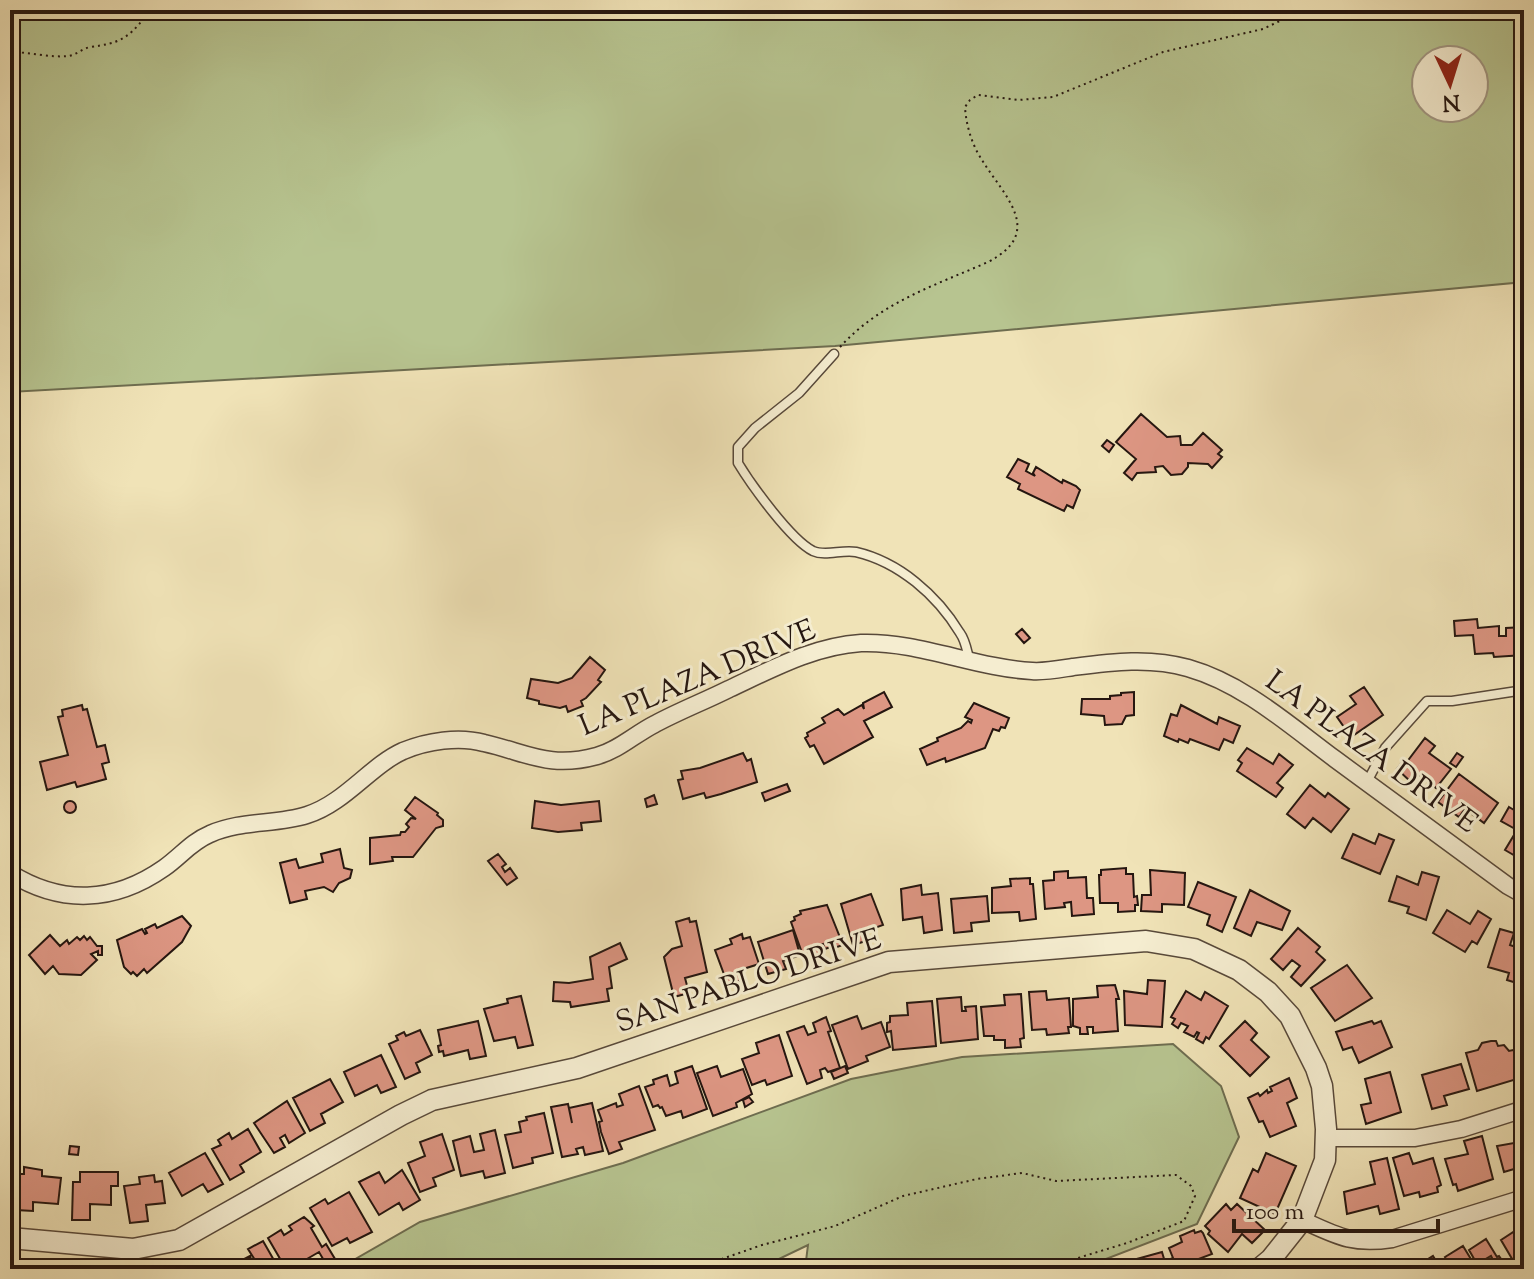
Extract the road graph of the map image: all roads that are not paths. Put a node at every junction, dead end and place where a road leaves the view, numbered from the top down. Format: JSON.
{"nodes":[{"id":1,"x":834,"y":354,"type":"road end"},
{"id":2,"x":970,"y":662,"type":"junction"},
{"id":3,"x":1524,"y":690,"type":"edge"},
{"id":4,"x":1367,"y":782,"type":"junction"},
{"id":5,"x":10,"y":873,"type":"edge"},
{"id":6,"x":1524,"y":895,"type":"edge"},
{"id":7,"x":1524,"y":1109,"type":"edge"},
{"id":8,"x":1326,"y":1138,"type":"junction"},
{"id":9,"x":1524,"y":1198,"type":"edge"},
{"id":10,"x":1302,"y":1220,"type":"junction"},
{"id":11,"x":10,"y":1238,"type":"edge"},
{"id":12,"x":1259,"y":1269,"type":"edge"}],
"edges":[{"from":1,"to":2,"type":"lane"},
{"from":2,"to":4,"type":"street","name":"LA PLAZA DRIVE"},
{"from":2,"to":5,"type":"street","name":"LA PLAZA DRIVE"},
{"from":3,"to":4,"type":"lane"},
{"from":4,"to":6,"type":"street","name":"LA PLAZA DRIVE"},
{"from":7,"to":8,"type":"street"},
{"from":8,"to":10,"type":"street","name":"SAN PABLO DRIVE"},
{"from":8,"to":11,"type":"street","name":"SAN PABLO DRIVE"},
{"from":9,"to":10,"type":"street"},
{"from":10,"to":12,"type":"street","name":"SAN PABLO DRIVE"}]}
